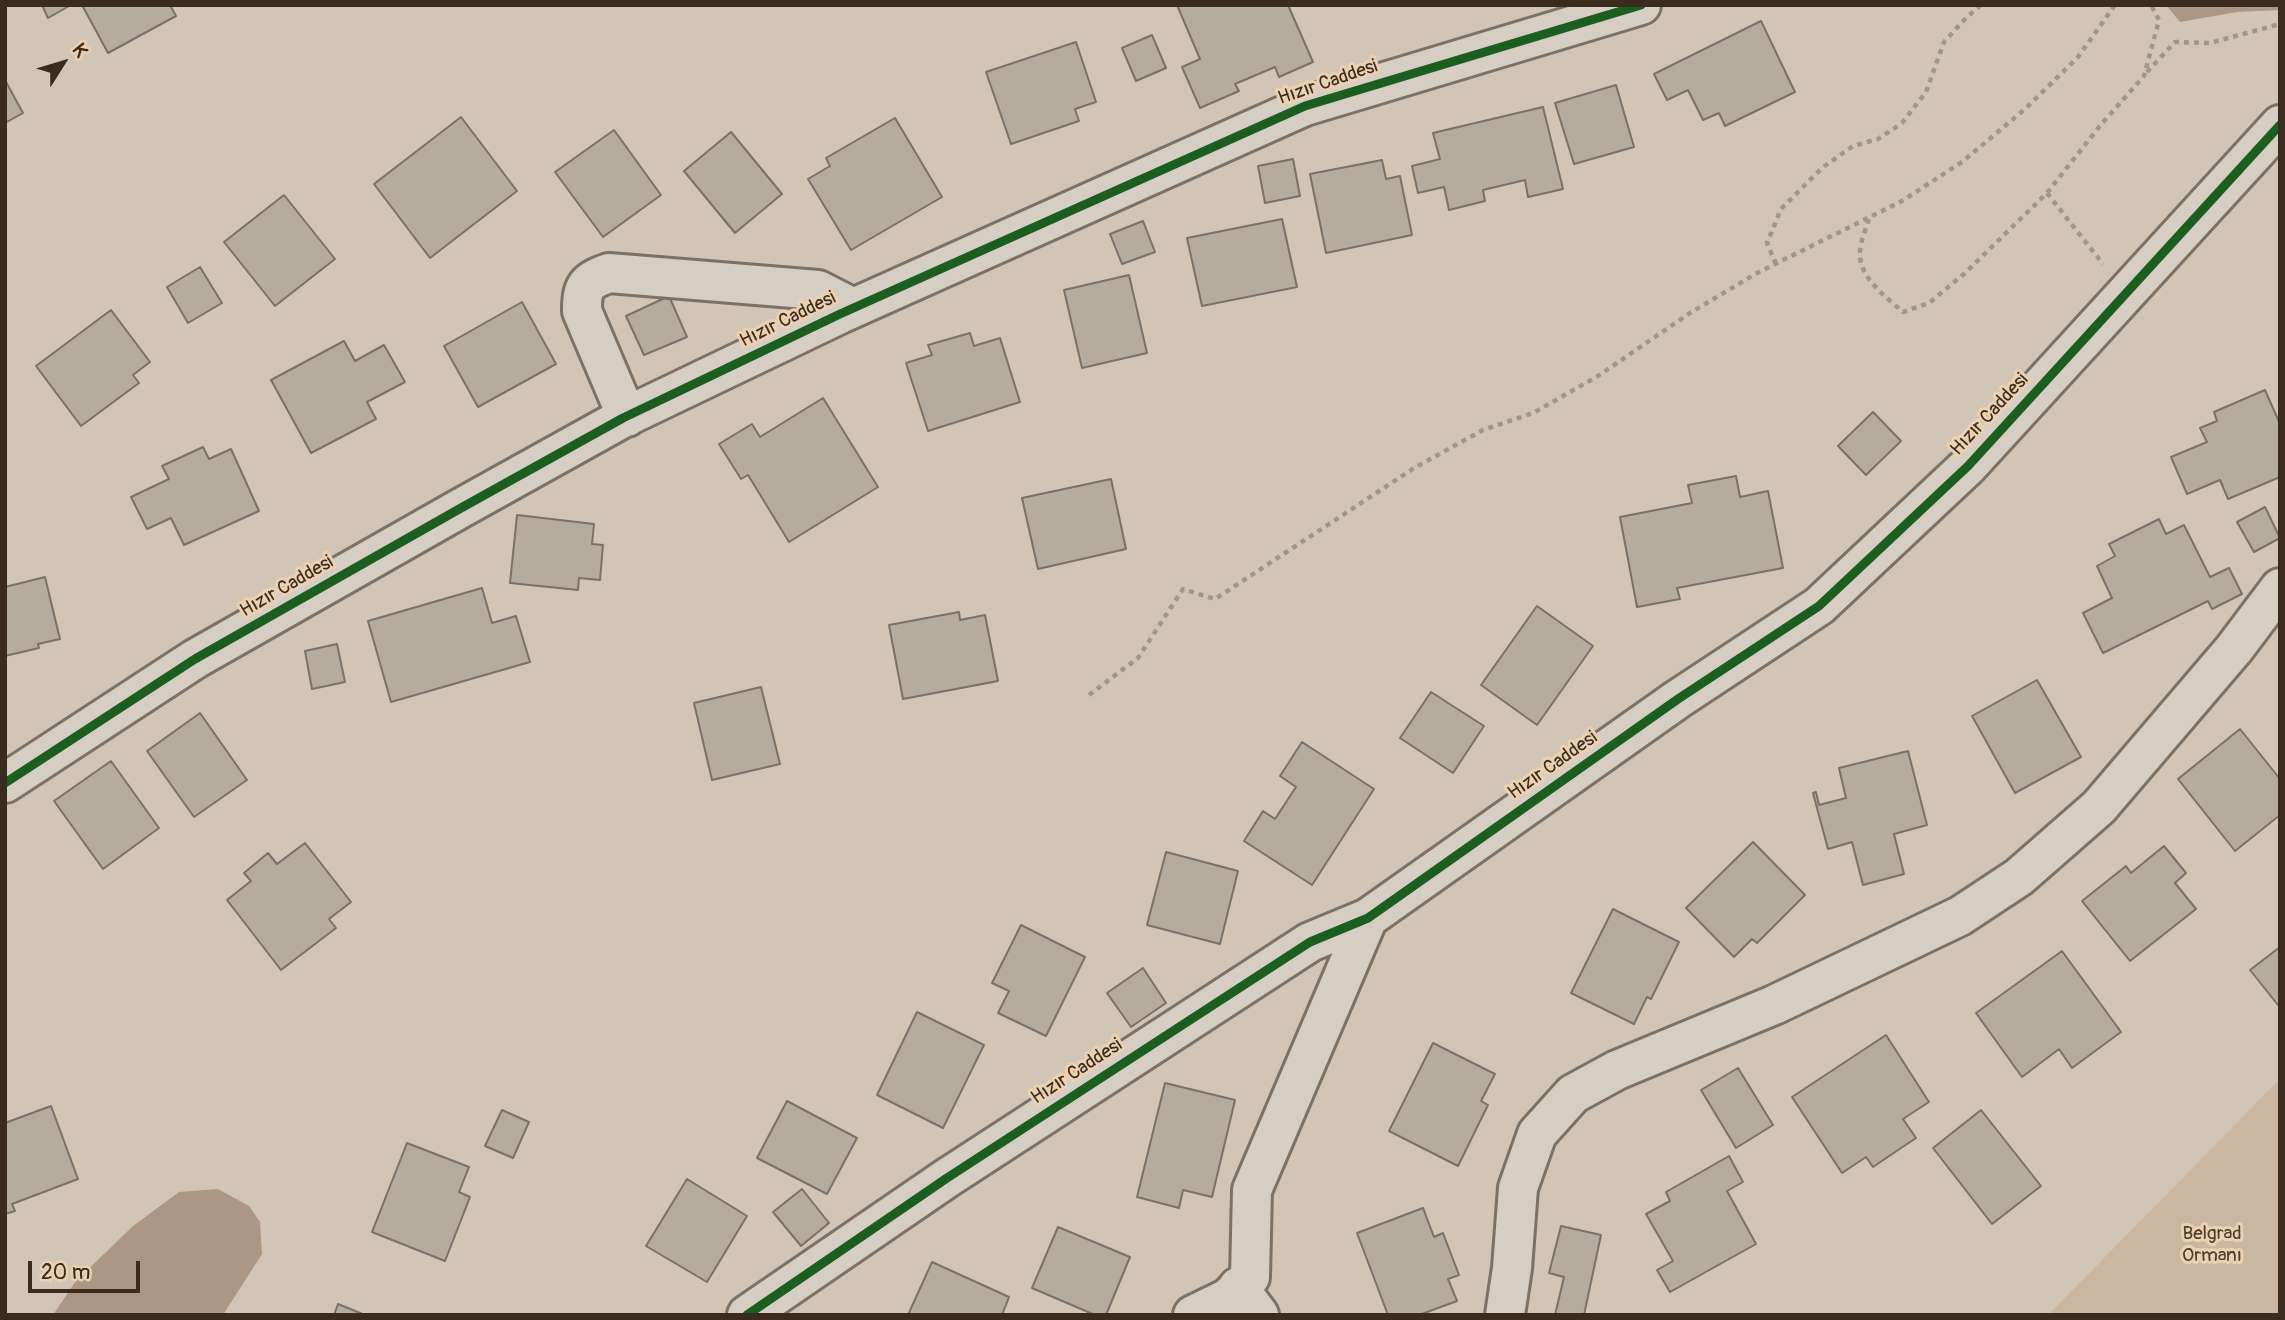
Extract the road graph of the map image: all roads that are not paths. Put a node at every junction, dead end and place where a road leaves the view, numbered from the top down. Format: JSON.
{"nodes":[{"id":1,"x":1641,"y":5,"type":"edge"},
{"id":2,"x":2280,"y":125,"type":"edge"},
{"id":3,"x":853,"y":308,"type":"junction"},
{"id":4,"x":627,"y":417,"type":"junction"},
{"id":5,"x":2280,"y":588,"type":"edge"},
{"id":6,"x":5,"y":783,"type":"edge"},
{"id":7,"x":1368,"y":918,"type":"junction"},
{"id":8,"x":1248,"y":1301,"type":"edge"},
{"id":9,"x":747,"y":1315,"type":"edge"},
{"id":10,"x":1193,"y":1315,"type":"edge"},
{"id":11,"x":1505,"y":1315,"type":"edge"}],
"edges":[{"from":1,"to":3,"type":"street","name":"Hızır Caddesi"},
{"from":2,"to":7,"type":"street","name":"Hızır Caddesi"},
{"from":3,"to":4,"type":"street","name":"Hızır Caddesi"},
{"from":3,"to":4,"type":"street"},
{"from":4,"to":6,"type":"street","name":"Hızır Caddesi"},
{"from":5,"to":11,"type":"street"},
{"from":7,"to":8,"type":"street"},
{"from":7,"to":9,"type":"street","name":"Hızır Caddesi"},
{"from":8,"to":10,"type":"street"}]}
